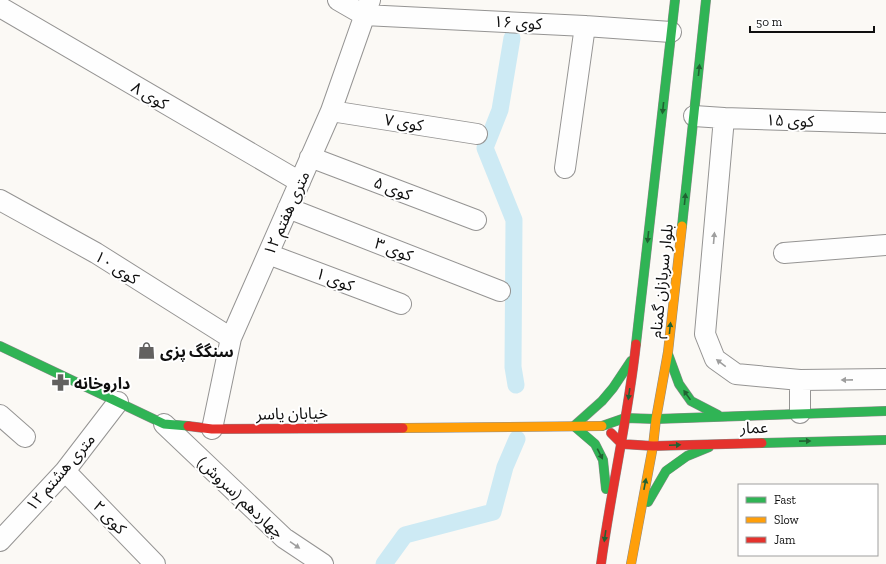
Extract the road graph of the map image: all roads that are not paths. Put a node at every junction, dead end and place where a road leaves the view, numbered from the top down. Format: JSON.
{"nodes":[{"id":1,"x":338,"y":0,"type":"edge"},
{"id":2,"x":675,"y":0,"type":"edge"},
{"id":3,"x":706,"y":0,"type":"edge"},
{"id":4,"x":0,"y":7,"type":"edge"},
{"id":5,"x":367,"y":7,"type":"edge"},
{"id":6,"x":585,"y":26,"type":"junction"},
{"id":7,"x":671,"y":32,"type":"junction"},
{"id":8,"x":331,"y":111,"type":"junction"},
{"id":9,"x":694,"y":116,"type":"junction"},
{"id":10,"x":724,"y":118,"type":"junction"},
{"id":11,"x":886,"y":123,"type":"edge"},
{"id":12,"x":477,"y":134,"type":"dead end"},
{"id":13,"x":310,"y":157,"type":"junction"},
{"id":14,"x":565,"y":168,"type":"dead end"},
{"id":15,"x":300,"y":182,"type":"junction"},
{"id":16,"x":0,"y":200,"type":"edge"},
{"id":17,"x":288,"y":208,"type":"junction"},
{"id":18,"x":476,"y":220,"type":"dead end"},
{"id":19,"x":886,"y":245,"type":"edge"},
{"id":20,"x":784,"y":253,"type":"dead end"},
{"id":21,"x":268,"y":254,"type":"junction"},
{"id":22,"x":500,"y":291,"type":"dead end"},
{"id":23,"x":401,"y":304,"type":"dead end"},
{"id":24,"x":231,"y":338,"type":"junction"},
{"id":25,"x":0,"y":346,"type":"edge"},
{"id":26,"x":668,"y":352,"type":"junction"},
{"id":27,"x":635,"y":355,"type":"junction"},
{"id":28,"x":886,"y":379,"type":"edge"},
{"id":29,"x":800,"y":380,"type":"junction"},
{"id":30,"x":118,"y":402,"type":"junction"},
{"id":31,"x":886,"y":411,"type":"edge"},
{"id":32,"x":800,"y":413,"type":"junction"},
{"id":33,"x":0,"y":415,"type":"edge"},
{"id":34,"x":719,"y":416,"type":"junction"},
{"id":35,"x":626,"y":418,"type":"junction"},
{"id":36,"x":656,"y":419,"type":"junction"},
{"id":37,"x":164,"y":424,"type":"junction"},
{"id":38,"x":574,"y":426,"type":"junction"},
{"id":39,"x":602,"y":426,"type":"junction"},
{"id":40,"x":212,"y":429,"type":"junction"},
{"id":41,"x":25,"y":437,"type":"dead end"},
{"id":42,"x":886,"y":440,"type":"edge"},
{"id":43,"x":718,"y":443,"type":"junction"},
{"id":44,"x":622,"y":444,"type":"junction"},
{"id":45,"x":653,"y":446,"type":"junction"},
{"id":46,"x":65,"y":471,"type":"junction"},
{"id":47,"x":608,"y":512,"type":"junction"},
{"id":48,"x":639,"y":517,"type":"junction"},
{"id":49,"x":0,"y":541,"type":"edge"},
{"id":50,"x":155,"y":564,"type":"edge"},
{"id":51,"x":323,"y":564,"type":"edge"},
{"id":52,"x":601,"y":564,"type":"edge"},
{"id":53,"x":631,"y":564,"type":"edge"}],
"edges":[{"from":1,"to":5,"type":"street"},
{"from":2,"to":7,"type":"main road","name":"بلوار سربازان گمنام"},
{"from":9,"to":3,"type":"main road","name":"بلوار سربازان گمنام","one_way":true},
{"from":4,"to":15,"type":"street","name":"کوی ۸"},
{"from":5,"to":6,"type":"street","name":"کوی ۱۶"},
{"from":5,"to":8,"type":"street","name":"۱۲ متری هفتم"},
{"from":6,"to":7,"type":"street","name":"کوی ۱۶"},
{"from":6,"to":14,"type":"street"},
{"from":7,"to":27,"type":"main road","name":"بلوار سربازان گمنام","one_way":true},
{"from":8,"to":12,"type":"street","name":"کوی ۷"},
{"from":8,"to":13,"type":"street","name":"۱۲ متری هفتم"},
{"from":9,"to":10,"type":"street","name":"کوی ۱۵"},
{"from":26,"to":9,"type":"main road","name":"بلوار سربازان گمنام","one_way":true},
{"from":10,"to":11,"type":"street","name":"کوی ۱۵"},
{"from":29,"to":10,"type":"street","one_way":true},
{"from":13,"to":15,"type":"street","name":"۱۲ متری هفتم"},
{"from":13,"to":18,"type":"street","name":"کوی ۵"},
{"from":15,"to":17,"type":"street","name":"۱۲ متری هفتم"},
{"from":16,"to":24,"type":"street","name":"کوی ۱۰"},
{"from":17,"to":21,"type":"street","name":"۱۲ متری هفتم"},
{"from":17,"to":22,"type":"street","name":"کوی ۳"},
{"from":19,"to":20,"type":"street"},
{"from":21,"to":23,"type":"street","name":"کوی ۱"},
{"from":21,"to":24,"type":"street","name":"۱۲ متری هفتم"},
{"from":24,"to":40,"type":"street","name":"۱۲ متری هفتم"},
{"from":25,"to":30,"type":"main road","name":"خیابان یاسر"},
{"from":34,"to":26,"type":"main road","one_way":true},
{"from":26,"to":36,"type":"main road","name":"بلوار سربازان گمنام"},
{"from":27,"to":35,"type":"main road","name":"بلوار سربازان گمنام","one_way":true},
{"from":27,"to":38,"type":"main road"},
{"from":28,"to":29,"type":"street","one_way":true},
{"from":29,"to":32,"type":"street"},
{"from":30,"to":37,"type":"main road","name":"خیابان یاسر"},
{"from":30,"to":46,"type":"street","name":"۱۲ متری هشتم"},
{"from":31,"to":32,"type":"main road","name":"عمار"},
{"from":32,"to":34,"type":"main road","name":"عمار"},
{"from":33,"to":41,"type":"street"},
{"from":34,"to":36,"type":"main road","name":"عمار"},
{"from":35,"to":36,"type":"main road","name":"عمار"},
{"from":35,"to":39,"type":"main road","name":"خیابان یاسر"},
{"from":35,"to":44,"type":"main road","name":"بلوار سربازان گمنام"},
{"from":36,"to":45,"type":"main road","name":"بلوار سربازان گمنام"},
{"from":37,"to":40,"type":"main road","name":"خیابان یاسر"},
{"from":37,"to":51,"type":"street","name":"چهاردهم (سروش)","one_way":true},
{"from":38,"to":39,"type":"main road","name":"خیابان یاسر"},
{"from":38,"to":40,"type":"main road","name":"خیابان یاسر"},
{"from":38,"to":47,"type":"main road","one_way":true},
{"from":39,"to":44,"type":"main road"},
{"from":43,"to":42,"type":"main road","name":"عمار","one_way":true},
{"from":45,"to":43,"type":"main road","name":"عمار","one_way":true},
{"from":43,"to":48,"type":"main road"},
{"from":44,"to":45,"type":"main road","name":"عمار"},
{"from":44,"to":47,"type":"main road","name":"بلوار سربازان گمنام"},
{"from":48,"to":45,"type":"main road","name":"بلوار سربازان گمنام","one_way":true},
{"from":46,"to":49,"type":"street","name":"۱۲ متری هشتم"},
{"from":46,"to":50,"type":"street","name":"کوی ۲"},
{"from":47,"to":52,"type":"main road","name":"بلوار سربازان گمنام","one_way":true},
{"from":48,"to":53,"type":"main road","name":"بلوار سربازان گمنام"}]}
